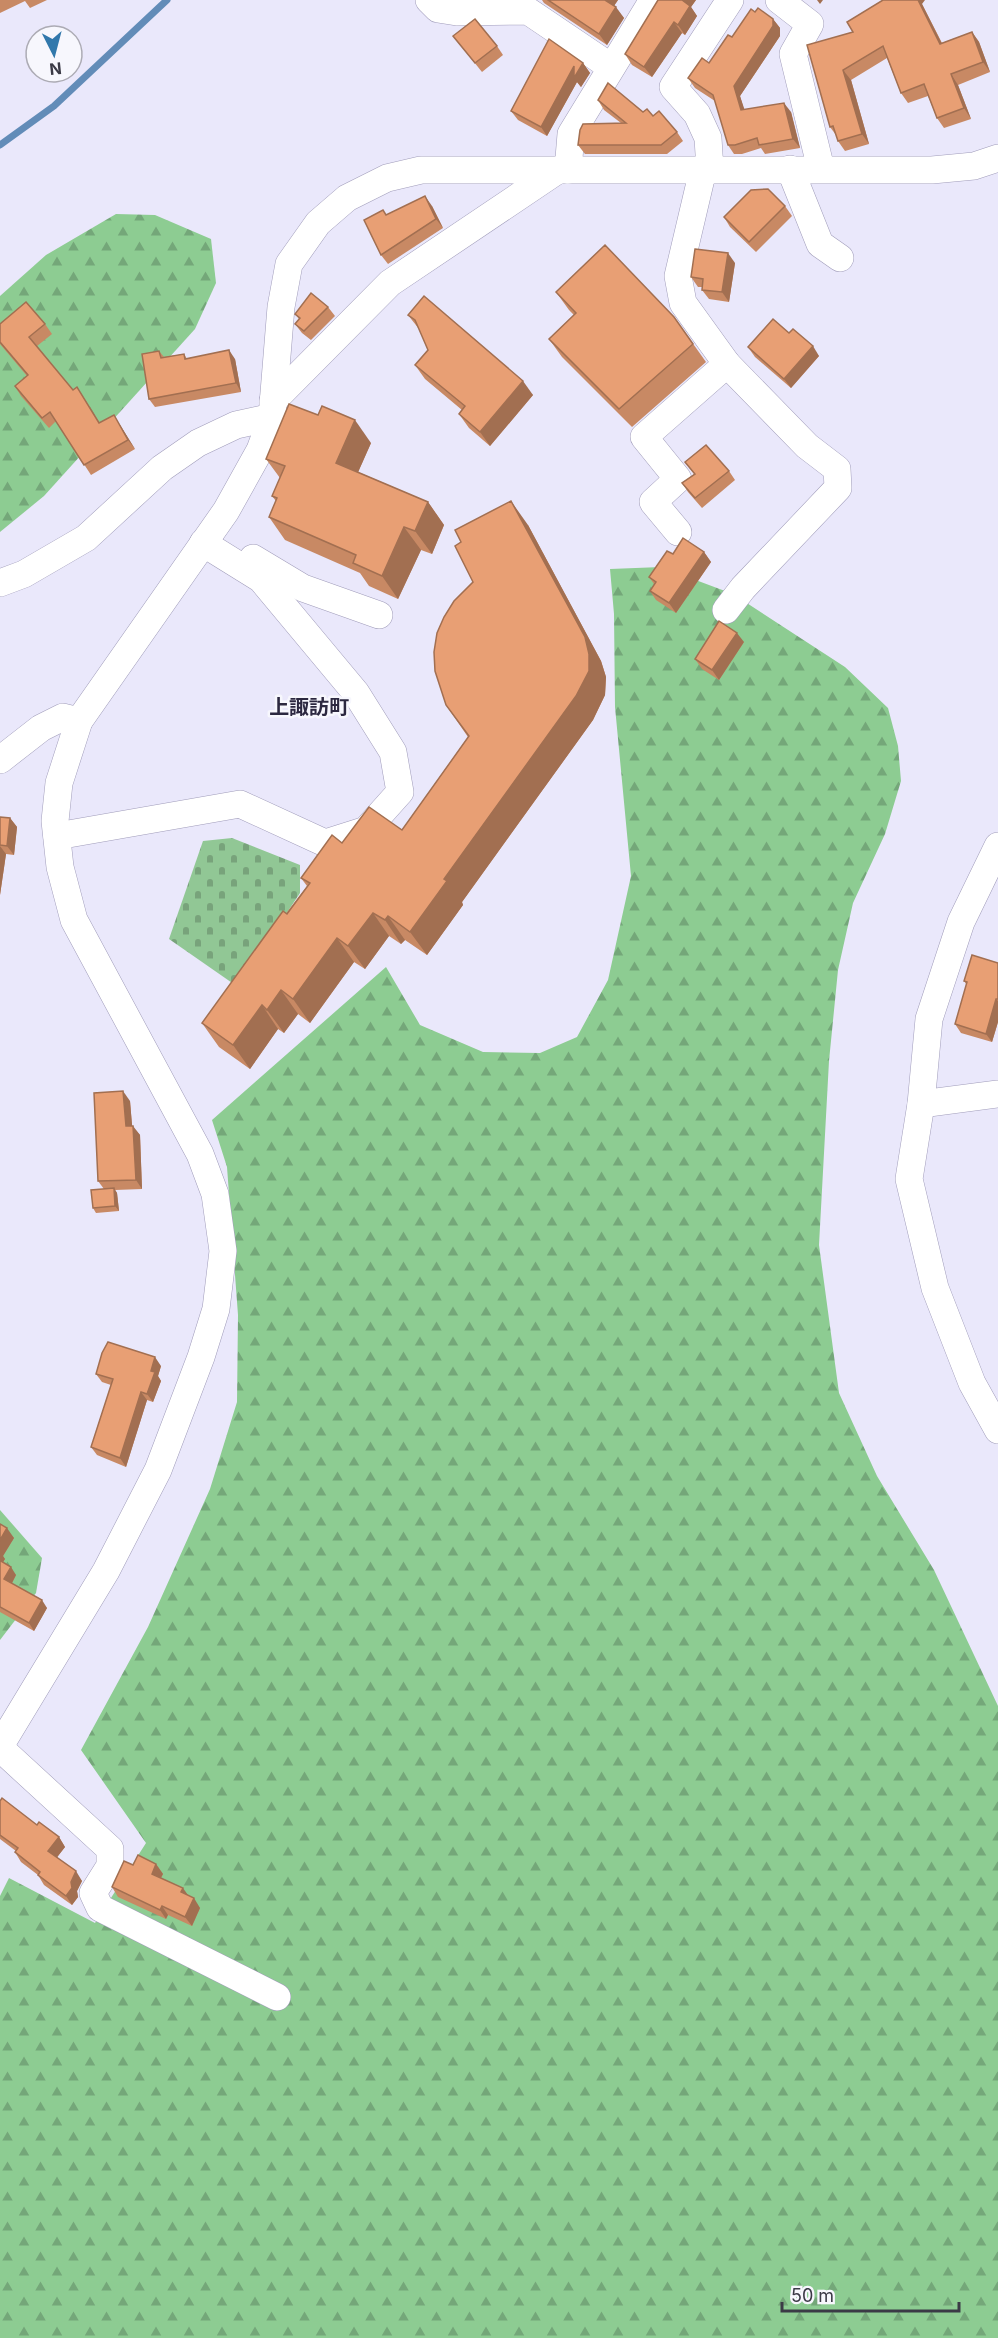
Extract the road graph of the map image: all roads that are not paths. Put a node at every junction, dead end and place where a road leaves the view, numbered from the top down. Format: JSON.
{"nodes":[{"id":1,"x":429,"y":0,"type":"edge"},
{"id":2,"x":653,"y":0,"type":"edge"},
{"id":3,"x":730,"y":0,"type":"edge"},
{"id":4,"x":779,"y":0,"type":"edge"},
{"id":5,"x":611,"y":67,"type":"junction"},
{"id":6,"x":998,"y":158,"type":"edge"},
{"id":7,"x":790,"y":169,"type":"junction"},
{"id":8,"x":821,"y":169,"type":"junction"},
{"id":9,"x":563,"y":170,"type":"junction"},
{"id":10,"x":706,"y":170,"type":"junction"},
{"id":11,"x":840,"y":258,"type":"dead end"},
{"id":12,"x":727,"y":364,"type":"junction"},
{"id":13,"x":273,"y":409,"type":"junction"},
{"id":14,"x":678,"y":532,"type":"dead end"},
{"id":15,"x":207,"y":538,"type":"junction"},
{"id":16,"x":0,"y":583,"type":"edge"},
{"id":17,"x":726,"y":610,"type":"dead end"},
{"id":18,"x":379,"y":615,"type":"dead end"},
{"id":19,"x":79,"y":721,"type":"junction"},
{"id":20,"x":0,"y":760,"type":"edge"},
{"id":21,"x":57,"y":836,"type":"junction"},
{"id":22,"x":998,"y":846,"type":"edge"},
{"id":23,"x":998,"y":1094,"type":"edge"},
{"id":24,"x":921,"y":1104,"type":"junction"},
{"id":25,"x":998,"y":1430,"type":"edge"},
{"id":26,"x":0,"y":1747,"type":"edge"},
{"id":27,"x":277,"y":1997,"type":"dead end"}],
"edges":[{"from":1,"to":5,"type":"street"},
{"from":2,"to":5,"type":"street"},
{"from":3,"to":10,"type":"street"},
{"from":4,"to":8,"type":"street"},
{"from":5,"to":9,"type":"street"},
{"from":6,"to":8,"type":"street"},
{"from":7,"to":8,"type":"street"},
{"from":7,"to":10,"type":"street"},
{"from":7,"to":11,"type":"street"},
{"from":9,"to":10,"type":"street"},
{"from":9,"to":13,"type":"street"},
{"from":9,"to":13,"type":"street"},
{"from":10,"to":12,"type":"street"},
{"from":12,"to":14,"type":"street"},
{"from":12,"to":17,"type":"street"},
{"from":13,"to":15,"type":"street"},
{"from":13,"to":16,"type":"street"},
{"from":15,"to":18,"type":"street"},
{"from":15,"to":19,"type":"street"},
{"from":15,"to":21,"type":"street"},
{"from":19,"to":20,"type":"street"},
{"from":19,"to":21,"type":"street"},
{"from":21,"to":26,"type":"street"},
{"from":22,"to":24,"type":"street"},
{"from":23,"to":24,"type":"street"},
{"from":24,"to":25,"type":"street"},
{"from":26,"to":27,"type":"street"}]}
